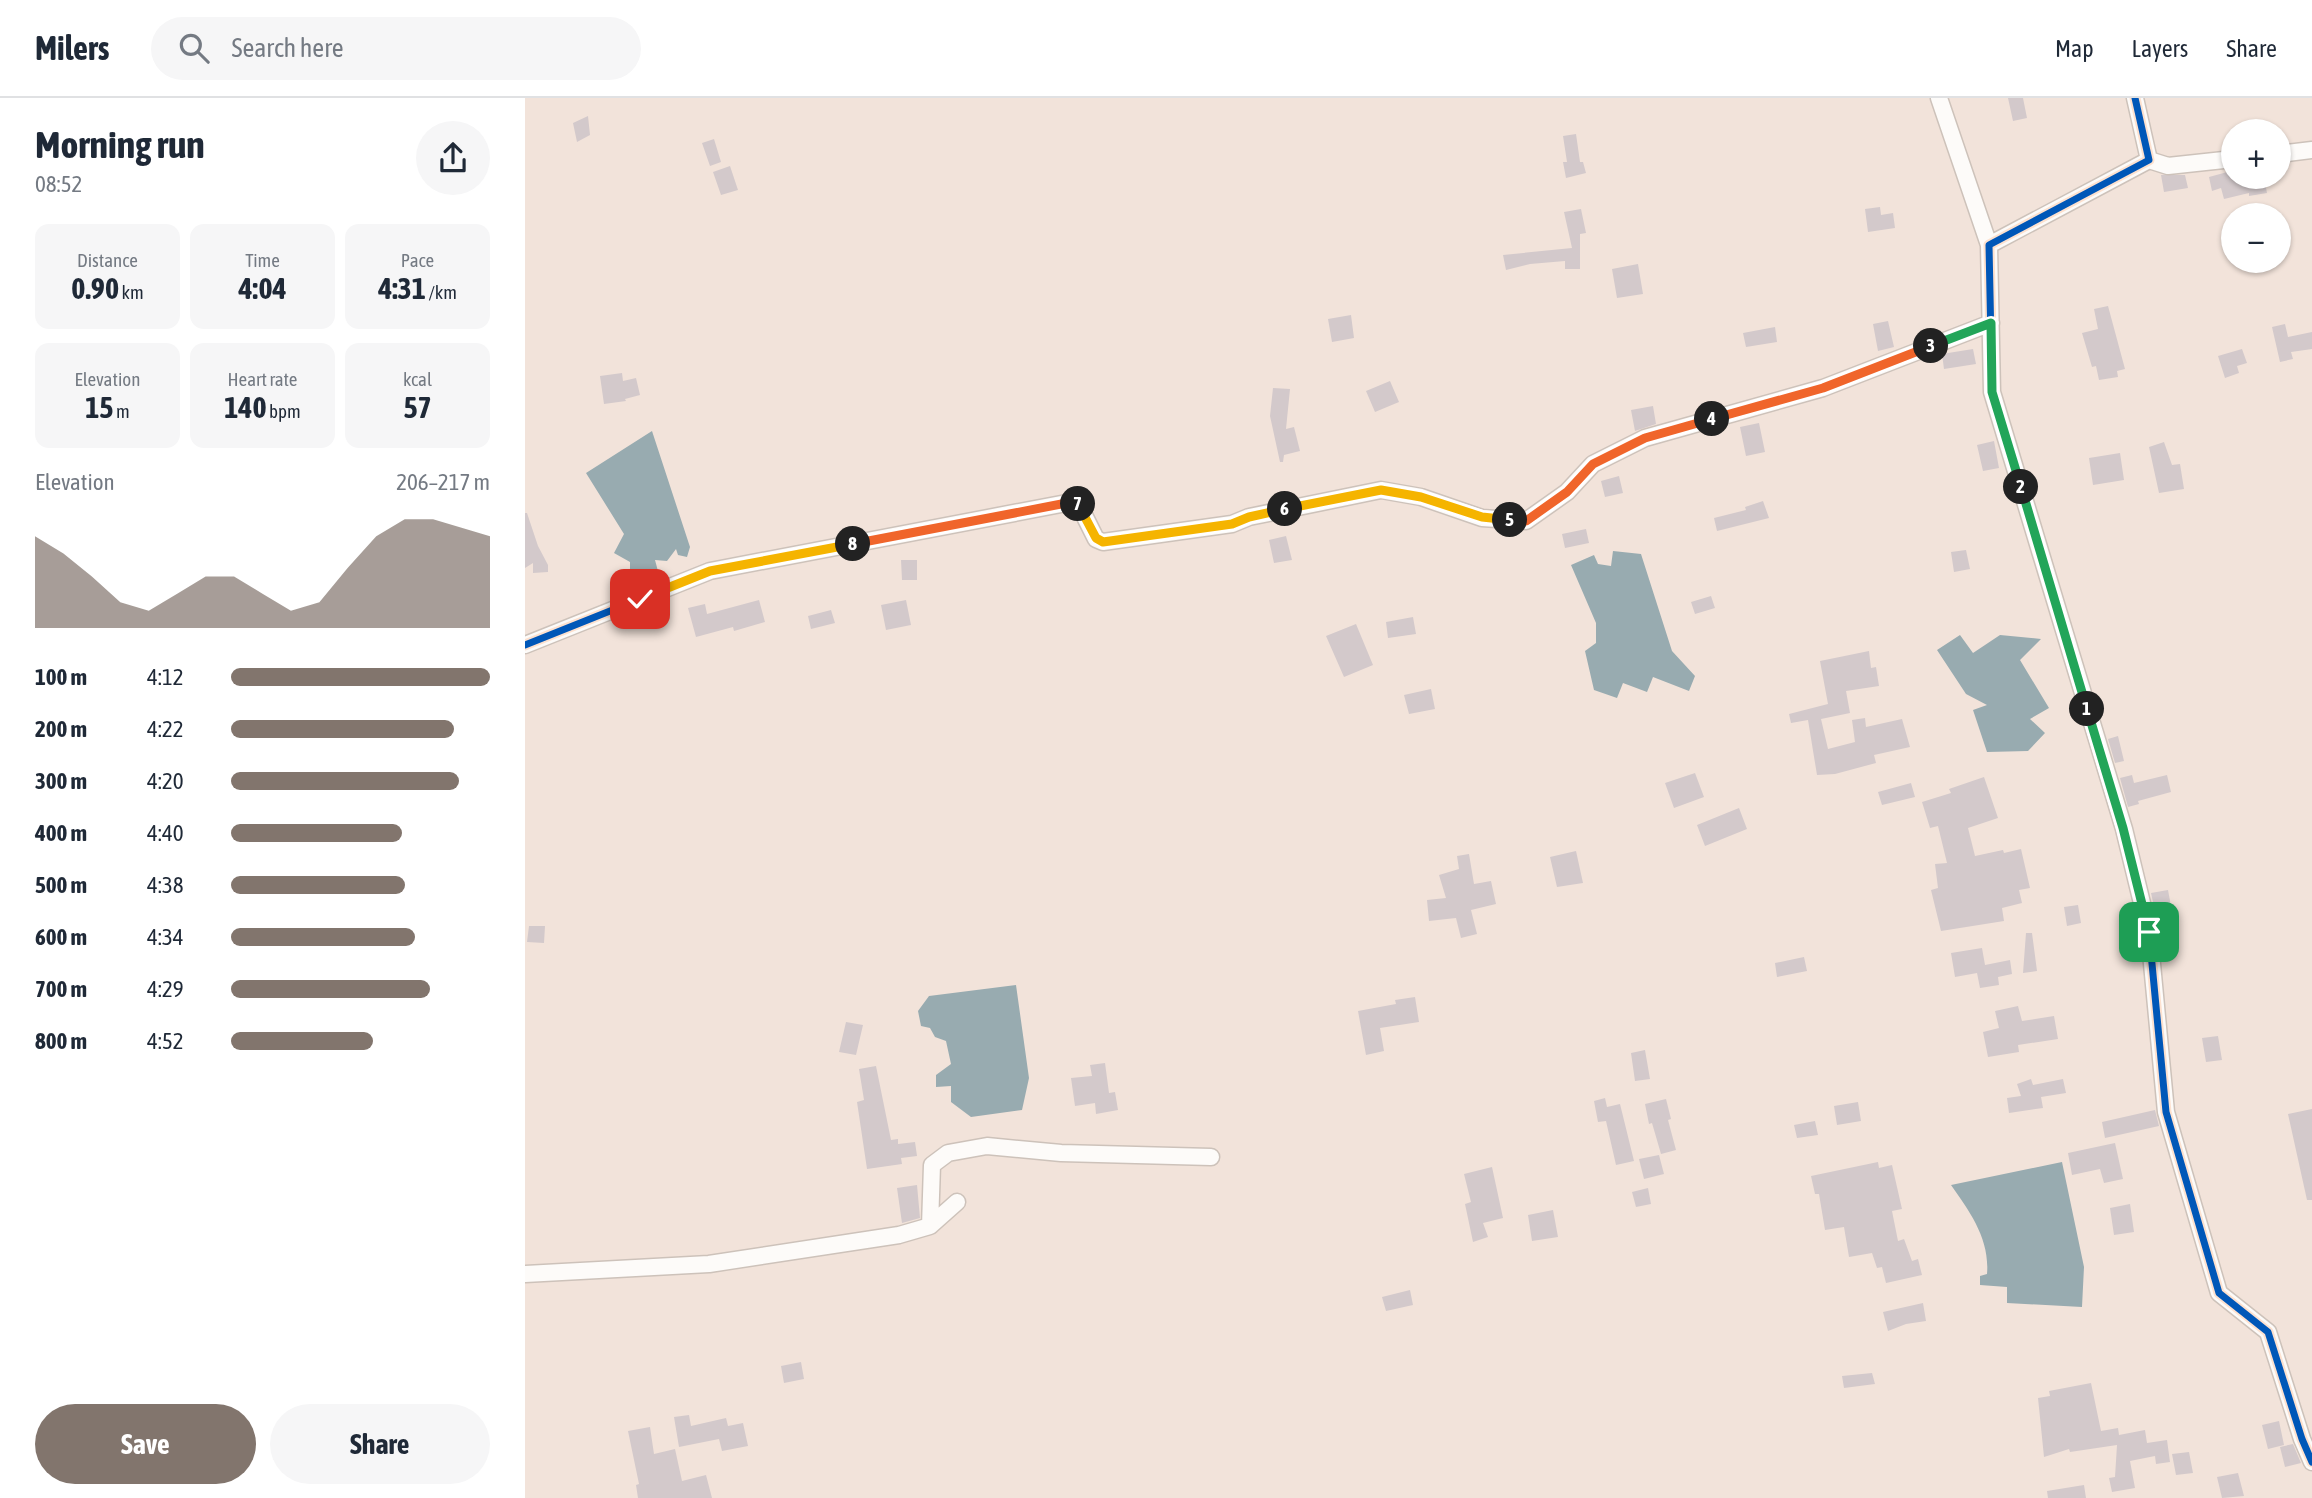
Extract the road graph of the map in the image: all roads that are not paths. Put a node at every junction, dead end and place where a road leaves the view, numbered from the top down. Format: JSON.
{"nodes":[{"id":1,"x":1939,"y":98,"type":"edge"},
{"id":2,"x":2135,"y":98,"type":"edge"},
{"id":3,"x":2312,"y":150,"type":"edge"},
{"id":4,"x":2291,"y":153,"type":"edge"},
{"id":5,"x":2149,"y":160,"type":"junction"},
{"id":6,"x":2221,"y":160,"type":"edge"},
{"id":7,"x":1989,"y":245,"type":"junction"},
{"id":8,"x":1991,"y":323,"type":"junction"},
{"id":9,"x":525,"y":645,"type":"edge"},
{"id":10,"x":1211,"y":1157,"type":"dead end"},
{"id":11,"x":957,"y":1202,"type":"dead end"},
{"id":12,"x":930,"y":1226,"type":"junction"},
{"id":13,"x":525,"y":1274,"type":"edge"},
{"id":14,"x":2312,"y":1462,"type":"edge"}],
"edges":[{"from":1,"to":7,"type":"street"},
{"from":2,"to":5,"type":"street"},
{"from":3,"to":4,"type":"street"},
{"from":5,"to":6,"type":"street"},
{"from":5,"to":7,"type":"street"},
{"from":7,"to":8,"type":"street"},
{"from":8,"to":9,"type":"street"},
{"from":8,"to":14,"type":"street"},
{"from":10,"to":12,"type":"street"},
{"from":11,"to":12,"type":"street"},
{"from":12,"to":13,"type":"street"}]}
